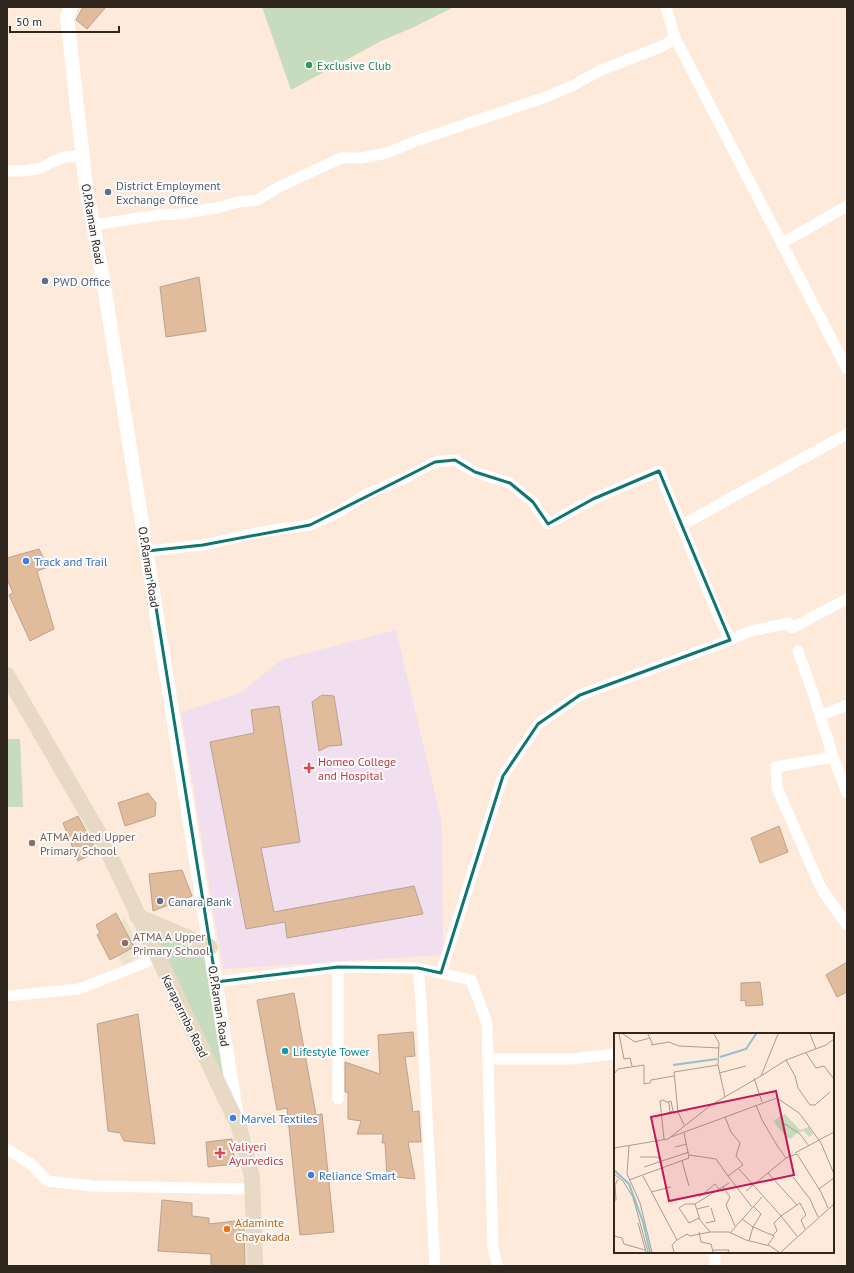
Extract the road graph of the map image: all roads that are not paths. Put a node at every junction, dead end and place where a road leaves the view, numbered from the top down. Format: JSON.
{"nodes":[{"id":1,"x":71,"y":7,"type":"edge"},
{"id":2,"x":666,"y":7,"type":"edge"},
{"id":3,"x":675,"y":38,"type":"junction"},
{"id":4,"x":83,"y":156,"type":"junction"},
{"id":5,"x":7,"y":171,"type":"edge"},
{"id":6,"x":847,"y":206,"type":"edge"},
{"id":7,"x":93,"y":225,"type":"junction"},
{"id":8,"x":782,"y":243,"type":"junction"},
{"id":9,"x":847,"y":369,"type":"edge"},
{"id":10,"x":847,"y":434,"type":"edge"},
{"id":11,"x":682,"y":526,"type":"junction"},
{"id":12,"x":147,"y":551,"type":"junction"},
{"id":13,"x":847,"y":599,"type":"edge"},
{"id":14,"x":730,"y":640,"type":"junction"},
{"id":15,"x":798,"y":651,"type":"dead end"},
{"id":16,"x":7,"y":675,"type":"edge"},
{"id":17,"x":847,"y":705,"type":"edge"},
{"id":18,"x":820,"y":716,"type":"junction"},
{"id":19,"x":833,"y":757,"type":"junction"},
{"id":20,"x":847,"y":793,"type":"edge"},
{"id":21,"x":137,"y":916,"type":"junction"},
{"id":22,"x":847,"y":925,"type":"edge"},
{"id":23,"x":210,"y":947,"type":"junction"},
{"id":24,"x":157,"y":958,"type":"junction"},
{"id":25,"x":338,"y":967,"type":"junction"},
{"id":26,"x":418,"y":968,"type":"junction"},
{"id":27,"x":441,"y":973,"type":"junction"},
{"id":28,"x":216,"y":982,"type":"junction"},
{"id":29,"x":7,"y":996,"type":"edge"},
{"id":30,"x":614,"y":1054,"type":"edge"},
{"id":31,"x":488,"y":1059,"type":"junction"},
{"id":32,"x":338,"y":1099,"type":"dead end"},
{"id":33,"x":239,"y":1127,"type":"junction"},
{"id":34,"x":7,"y":1150,"type":"edge"},
{"id":35,"x":252,"y":1189,"type":"junction"},
{"id":36,"x":715,"y":1253,"type":"edge"},
{"id":37,"x":255,"y":1266,"type":"edge"},
{"id":38,"x":435,"y":1266,"type":"edge"},
{"id":39,"x":498,"y":1266,"type":"edge"},
{"id":40,"x":715,"y":1266,"type":"edge"}],
"edges":[{"from":1,"to":4,"type":"street","name":"O.P.Raman Road"},
{"from":2,"to":3,"type":"street"},
{"from":3,"to":7,"type":"street"},
{"from":3,"to":8,"type":"street"},
{"from":4,"to":5,"type":"street"},
{"from":4,"to":7,"type":"street","name":"O.P.Raman Road"},
{"from":6,"to":8,"type":"street"},
{"from":7,"to":12,"type":"street","name":"O.P.Raman Road"},
{"from":8,"to":9,"type":"street"},
{"from":10,"to":11,"type":"street"},
{"from":11,"to":12,"type":"street"},
{"from":11,"to":14,"type":"street"},
{"from":12,"to":23,"type":"street","name":"O.P.Raman Road"},
{"from":13,"to":14,"type":"street"},
{"from":14,"to":27,"type":"street"},
{"from":15,"to":18,"type":"street"},
{"from":16,"to":21,"type":"main road","name":"Karaparmba Road"},
{"from":17,"to":18,"type":"street"},
{"from":18,"to":19,"type":"street"},
{"from":19,"to":20,"type":"street"},
{"from":19,"to":22,"type":"street"},
{"from":21,"to":23,"type":"main road"},
{"from":21,"to":24,"type":"main road","name":"Karaparmba Road"},
{"from":23,"to":28,"type":"street","name":"O.P.Raman Road"},
{"from":24,"to":29,"type":"street"},
{"from":24,"to":33,"type":"main road","name":"Karaparmba Road"},
{"from":25,"to":26,"type":"street"},
{"from":25,"to":28,"type":"street"},
{"from":25,"to":32,"type":"street"},
{"from":26,"to":27,"type":"street"},
{"from":26,"to":38,"type":"street"},
{"from":27,"to":31,"type":"street"},
{"from":28,"to":33,"type":"street","name":"O.P.Raman Road"},
{"from":30,"to":31,"type":"street"},
{"from":31,"to":39,"type":"street"},
{"from":33,"to":35,"type":"main road","name":"Karaparmba Road"},
{"from":34,"to":35,"type":"street"},
{"from":35,"to":37,"type":"main road","name":"Karaparmba Road"},
{"from":36,"to":40,"type":"street"}]}
